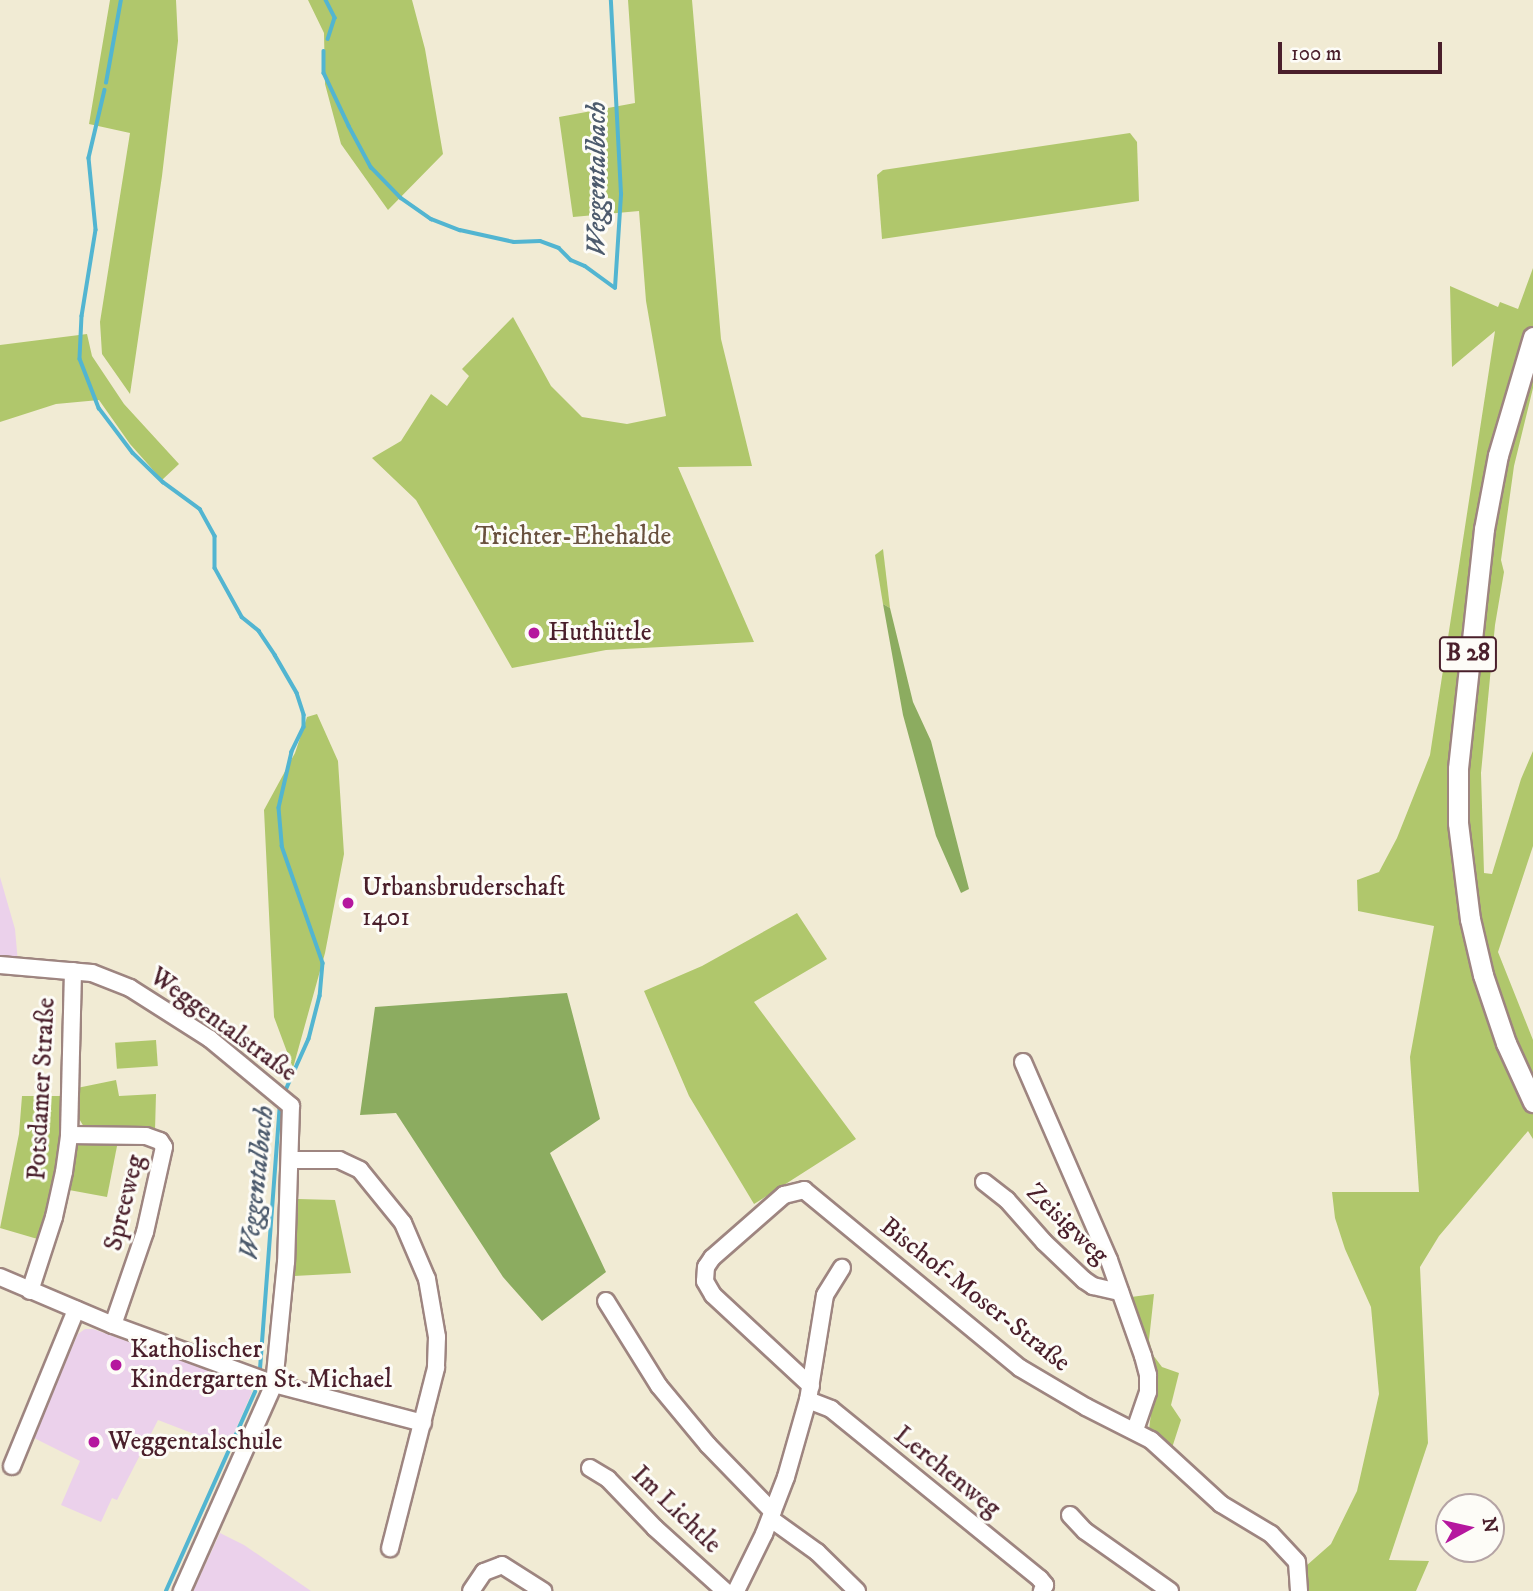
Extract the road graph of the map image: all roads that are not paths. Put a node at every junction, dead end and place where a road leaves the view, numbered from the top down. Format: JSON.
{"nodes":[{"id":1,"x":1533,"y":337,"type":"edge"},
{"id":2,"x":0,"y":965,"type":"edge"},
{"id":3,"x":73,"y":971,"type":"junction"},
{"id":4,"x":1023,"y":1062,"type":"dead end"},
{"id":5,"x":1533,"y":1102,"type":"edge"},
{"id":6,"x":69,"y":1135,"type":"junction"},
{"id":7,"x":290,"y":1160,"type":"junction"},
{"id":8,"x":984,"y":1182,"type":"dead end"},
{"id":9,"x":804,"y":1190,"type":"joint"},
{"id":10,"x":842,"y":1268,"type":"dead end"},
{"id":11,"x":0,"y":1277,"type":"edge"},
{"id":12,"x":30,"y":1291,"type":"junction"},
{"id":13,"x":1120,"y":1292,"type":"junction"},
{"id":14,"x":606,"y":1301,"type":"dead end"},
{"id":15,"x":76,"y":1310,"type":"junction"},
{"id":16,"x":113,"y":1325,"type":"junction"},
{"id":17,"x":274,"y":1384,"type":"junction"},
{"id":18,"x":810,"y":1393,"type":"junction"},
{"id":19,"x":423,"y":1423,"type":"junction"},
{"id":20,"x":1135,"y":1430,"type":"junction"},
{"id":21,"x":12,"y":1466,"type":"dead end"},
{"id":22,"x":590,"y":1468,"type":"dead end"},
{"id":23,"x":772,"y":1515,"type":"junction"},
{"id":24,"x":1070,"y":1515,"type":"dead end"},
{"id":25,"x":390,"y":1548,"type":"dead end"},
{"id":26,"x":182,"y":1591,"type":"edge"},
{"id":27,"x":471,"y":1591,"type":"edge"},
{"id":28,"x":542,"y":1591,"type":"edge"},
{"id":29,"x":725,"y":1591,"type":"edge"},
{"id":30,"x":736,"y":1591,"type":"edge"},
{"id":31,"x":857,"y":1591,"type":"edge"},
{"id":32,"x":1042,"y":1591,"type":"edge"},
{"id":33,"x":1170,"y":1591,"type":"edge"},
{"id":34,"x":1299,"y":1591,"type":"edge"}],
"edges":[{"from":1,"to":5,"type":"main road","number":"B 28"},
{"from":2,"to":3,"type":"street","name":"Weggentalstraße"},
{"from":3,"to":6,"type":"street","name":"Potsdamer Straße"},
{"from":3,"to":7,"type":"street","name":"Weggentalstraße"},
{"from":4,"to":13,"type":"street"},
{"from":6,"to":12,"type":"street","name":"Potsdamer Straße"},
{"from":6,"to":16,"type":"street","name":"Spreeweg"},
{"from":7,"to":17,"type":"street","name":"Weggentalstraße"},
{"from":7,"to":19,"type":"street"},
{"from":8,"to":13,"type":"street","name":"Zeisigweg"},
{"from":9,"to":18,"type":"street","name":"Lerchenweg"},
{"from":9,"to":20,"type":"street","name":"Bischof-Moser-Straße"},
{"from":10,"to":18,"type":"street"},
{"from":11,"to":12,"type":"street"},
{"from":12,"to":15,"type":"street"},
{"from":13,"to":20,"type":"street"},
{"from":14,"to":23,"type":"street"},
{"from":15,"to":16,"type":"street"},
{"from":15,"to":21,"type":"street"},
{"from":16,"to":17,"type":"street"},
{"from":17,"to":19,"type":"street"},
{"from":17,"to":26,"type":"street","name":"Weggentalstraße"},
{"from":18,"to":23,"type":"street"},
{"from":18,"to":32,"type":"street","name":"Lerchenweg"},
{"from":19,"to":25,"type":"street"},
{"from":20,"to":34,"type":"street","name":"Bischof-Moser-Straße"},
{"from":22,"to":29,"type":"street","name":"Im Lichtle"},
{"from":23,"to":30,"type":"street"},
{"from":23,"to":31,"type":"street"},
{"from":24,"to":33,"type":"street"},
{"from":27,"to":28,"type":"street"}]}
